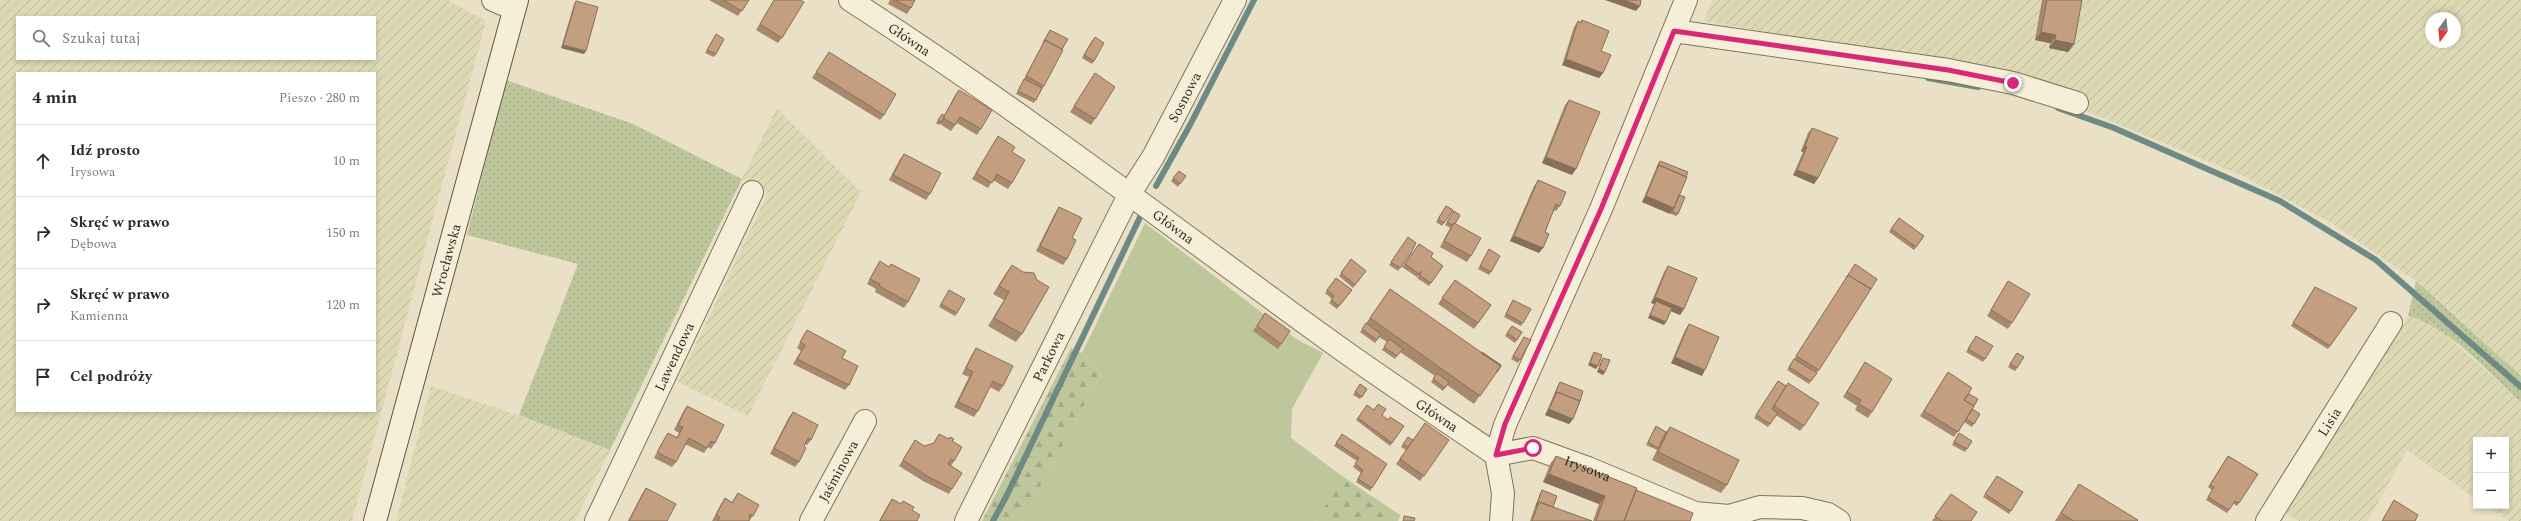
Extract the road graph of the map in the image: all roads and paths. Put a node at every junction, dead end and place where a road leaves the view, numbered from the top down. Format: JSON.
{"nodes":[{"id":1,"x":493,"y":0,"type":"edge"},
{"id":2,"x":1235,"y":0,"type":"edge"},
{"id":3,"x":1686,"y":0,"type":"edge"},
{"id":4,"x":516,"y":4,"type":"edge"},
{"id":5,"x":863,"y":4,"type":"edge"},
{"id":6,"x":1674,"y":31,"type":"junction"},
{"id":7,"x":2077,"y":103,"type":"dead end"},
{"id":8,"x":752,"y":192,"type":"dead end"},
{"id":9,"x":1130,"y":193,"type":"junction"},
{"id":10,"x":2391,"y":323,"type":"dead end"},
{"id":11,"x":865,"y":421,"type":"dead end"},
{"id":12,"x":1496,"y":455,"type":"junction"},
{"id":13,"x":375,"y":521,"type":"edge"},
{"id":14,"x":596,"y":521,"type":"edge"},
{"id":15,"x":810,"y":521,"type":"edge"},
{"id":16,"x":966,"y":521,"type":"edge"},
{"id":17,"x":1501,"y":521,"type":"edge"},
{"id":18,"x":1839,"y":521,"type":"edge"},
{"id":19,"x":2267,"y":521,"type":"edge"}],
"edges":[{"from":1,"to":4,"type":"street"},
{"from":2,"to":9,"type":"street","name":"Sosnowa"},
{"from":3,"to":6,"type":"street"},
{"from":4,"to":13,"type":"street","name":"Wrocławska"},
{"from":5,"to":9,"type":"street","name":"Główna"},
{"from":6,"to":7,"type":"street"},
{"from":6,"to":12,"type":"street"},
{"from":8,"to":14,"type":"street","name":"Lawendowa"},
{"from":9,"to":12,"type":"street","name":"Główna"},
{"from":9,"to":16,"type":"street","name":"Parkowa"},
{"from":10,"to":19,"type":"street","name":"Lisia"},
{"from":11,"to":15,"type":"street","name":"Jaśminowa"},
{"from":12,"to":17,"type":"street"},
{"from":12,"to":18,"type":"street","name":"Irysowa"}]}
